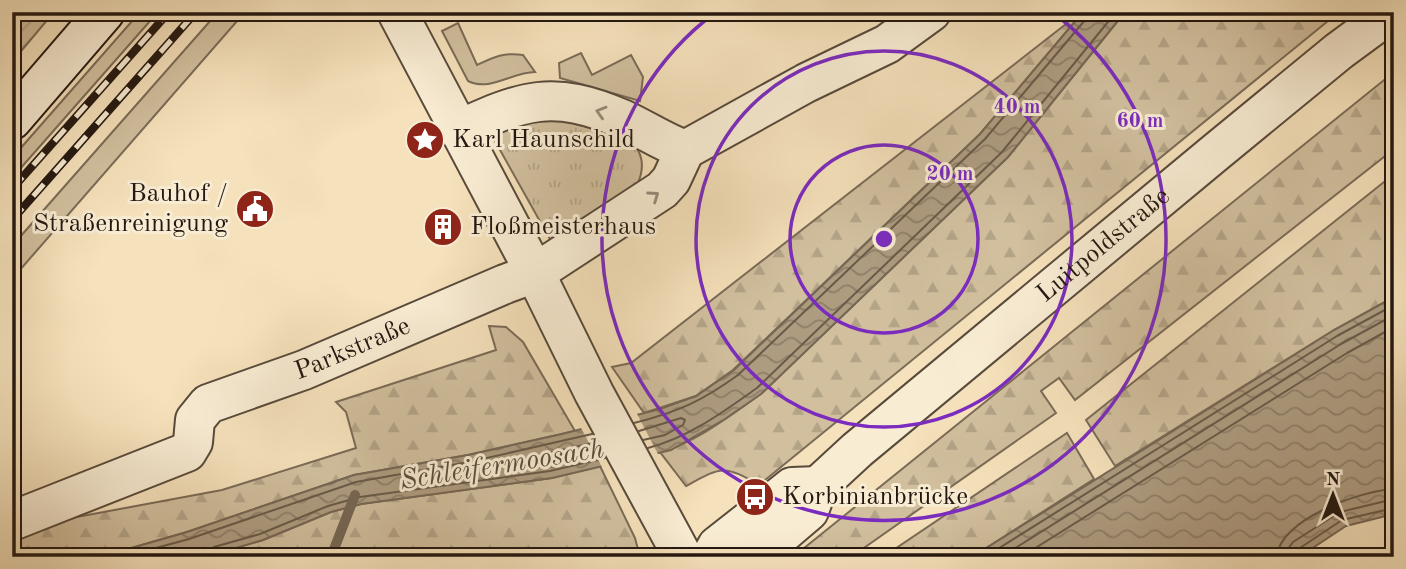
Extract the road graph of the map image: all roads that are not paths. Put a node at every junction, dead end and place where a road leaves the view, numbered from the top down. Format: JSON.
{"nodes":[{"id":1,"x":105,"y":12,"type":"edge"},
{"id":2,"x":397,"y":12,"type":"edge"},
{"id":3,"x":931,"y":12,"type":"edge"},
{"id":4,"x":1392,"y":12,"type":"edge"},
{"id":5,"x":12,"y":120,"type":"edge"},
{"id":6,"x":458,"y":130,"type":"junction"},
{"id":7,"x":685,"y":150,"type":"junction"},
{"id":8,"x":536,"y":273,"type":"junction"},
{"id":9,"x":818,"y":486,"type":"junction"},
{"id":10,"x":12,"y":521,"type":"edge"},
{"id":11,"x":683,"y":557,"type":"edge"},
{"id":12,"x":711,"y":557,"type":"edge"},
{"id":13,"x":755,"y":557,"type":"edge"}],
"edges":[{"from":1,"to":5,"type":"street"},
{"from":2,"to":6,"type":"street"},
{"from":3,"to":7,"type":"street"},
{"from":4,"to":9,"type":"street","name":"Luitpoldstraße"},
{"from":7,"to":6,"type":"street","one_way":true},
{"from":6,"to":8,"type":"street"},
{"from":8,"to":7,"type":"street","name":"Parkstraße","one_way":true},
{"from":8,"to":10,"type":"street","name":"Parkstraße"},
{"from":8,"to":11,"type":"street"},
{"from":9,"to":12,"type":"street"},
{"from":9,"to":13,"type":"street","name":"Luitpoldstraße"}]}
